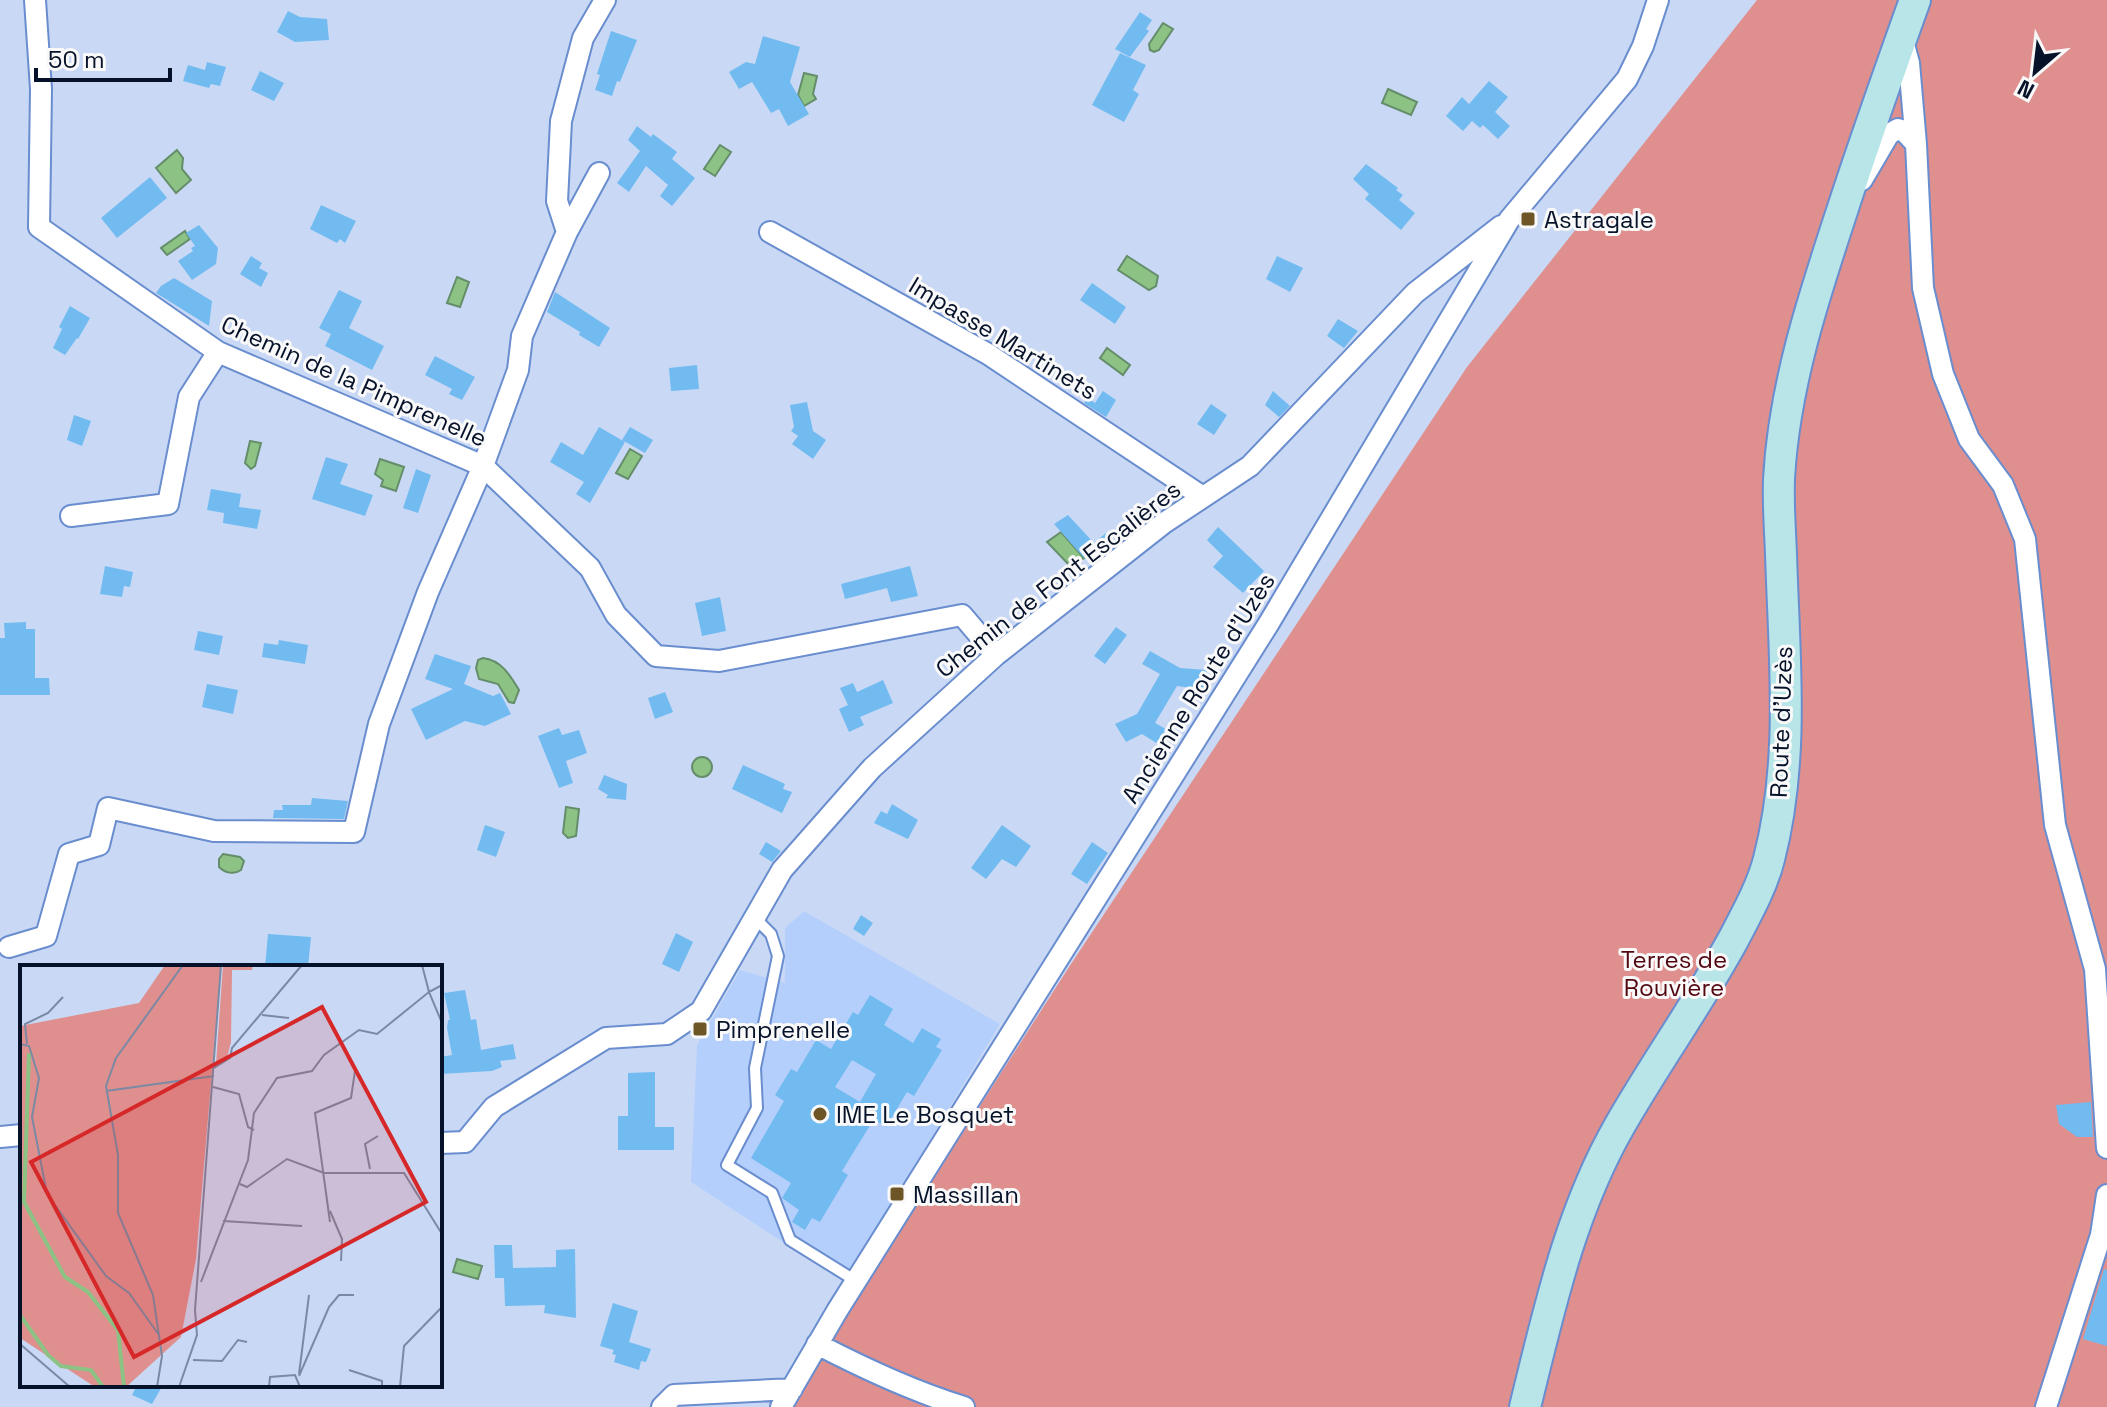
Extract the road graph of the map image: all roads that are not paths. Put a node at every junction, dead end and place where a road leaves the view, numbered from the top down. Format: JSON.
{"nodes":[{"id":1,"x":35,"y":0,"type":"edge"},
{"id":2,"x":605,"y":0,"type":"edge"},
{"id":3,"x":1658,"y":0,"type":"edge"},
{"id":4,"x":1915,"y":0,"type":"edge"},
{"id":5,"x":1902,"y":37,"type":"junction"},
{"id":6,"x":1881,"y":92,"type":"junction"},
{"id":7,"x":1913,"y":109,"type":"junction"},
{"id":8,"x":1916,"y":144,"type":"junction"},
{"id":9,"x":599,"y":173,"type":"dead end"},
{"id":10,"x":1840,"y":215,"type":"junction"},
{"id":11,"x":1509,"y":220,"type":"junction"},
{"id":12,"x":567,"y":232,"type":"junction"},
{"id":13,"x":770,"y":232,"type":"dead end"},
{"id":14,"x":218,"y":352,"type":"junction"},
{"id":15,"x":483,"y":466,"type":"junction"},
{"id":16,"x":1203,"y":497,"type":"junction"},
{"id":17,"x":71,"y":516,"type":"dead end"},
{"id":18,"x":996,"y":655,"type":"junction"},
{"id":19,"x":755,"y":918,"type":"junction"},
{"id":20,"x":9,"y":947,"type":"dead end"},
{"id":21,"x":20,"y":1135,"type":"edge"},
{"id":22,"x":0,"y":1137,"type":"edge"},
{"id":23,"x":442,"y":1143,"type":"edge"},
{"id":24,"x":2107,"y":1148,"type":"edge"},
{"id":25,"x":2107,"y":1195,"type":"edge"},
{"id":26,"x":856,"y":1281,"type":"junction"},
{"id":27,"x":817,"y":1344,"type":"junction"},
{"id":28,"x":792,"y":1389,"type":"junction"},
{"id":29,"x":662,"y":1407,"type":"edge"},
{"id":30,"x":781,"y":1407,"type":"edge"},
{"id":31,"x":964,"y":1407,"type":"edge"},
{"id":32,"x":1525,"y":1407,"type":"edge"},
{"id":33,"x":2046,"y":1407,"type":"edge"}],
"edges":[{"from":1,"to":14,"type":"street","name":"Chemin de la Pimprenelle"},
{"from":2,"to":12,"type":"street"},
{"from":3,"to":11,"type":"street","name":"Ancienne Route d'Uzès"},
{"from":4,"to":5,"type":"main road","name":"Route d'Uzès"},
{"from":5,"to":6,"type":"main road","name":"Route d'Uzès"},
{"from":5,"to":7,"type":"street"},
{"from":6,"to":7,"type":"street"},
{"from":6,"to":8,"type":"street"},
{"from":6,"to":10,"type":"main road","name":"Route d'Uzès"},
{"from":7,"to":8,"type":"street"},
{"from":8,"to":10,"type":"street"},
{"from":8,"to":24,"type":"street"},
{"from":9,"to":12,"type":"street"},
{"from":10,"to":32,"type":"main road","name":"Route d'Uzès"},
{"from":11,"to":16,"type":"street","name":"Chemin de Font Escalières"},
{"from":11,"to":26,"type":"street","name":"Ancienne Route d'Uzès"},
{"from":12,"to":15,"type":"street"},
{"from":13,"to":16,"type":"street","name":"Impasse Martinets"},
{"from":14,"to":15,"type":"street","name":"Chemin de la Pimprenelle"},
{"from":14,"to":17,"type":"street"},
{"from":15,"to":18,"type":"street","name":"Chemin de la Pimprenelle"},
{"from":15,"to":20,"type":"street"},
{"from":16,"to":18,"type":"street","name":"Chemin de Font Escalières"},
{"from":18,"to":19,"type":"street","name":"Chemin de Font Escalières"},
{"from":19,"to":23,"type":"street","name":"Chemin de Font Escalières"},
{"from":19,"to":26,"type":"lane"},
{"from":21,"to":22,"type":"street"},
{"from":25,"to":33,"type":"street"},
{"from":26,"to":27,"type":"street","name":"Ancienne Route d'Uzès"},
{"from":27,"to":28,"type":"street","name":"Ancienne Route d'Uzès"},
{"from":27,"to":31,"type":"street"},
{"from":28,"to":29,"type":"street"},
{"from":28,"to":30,"type":"street","name":"Ancienne Route d'Uzès"}]}
